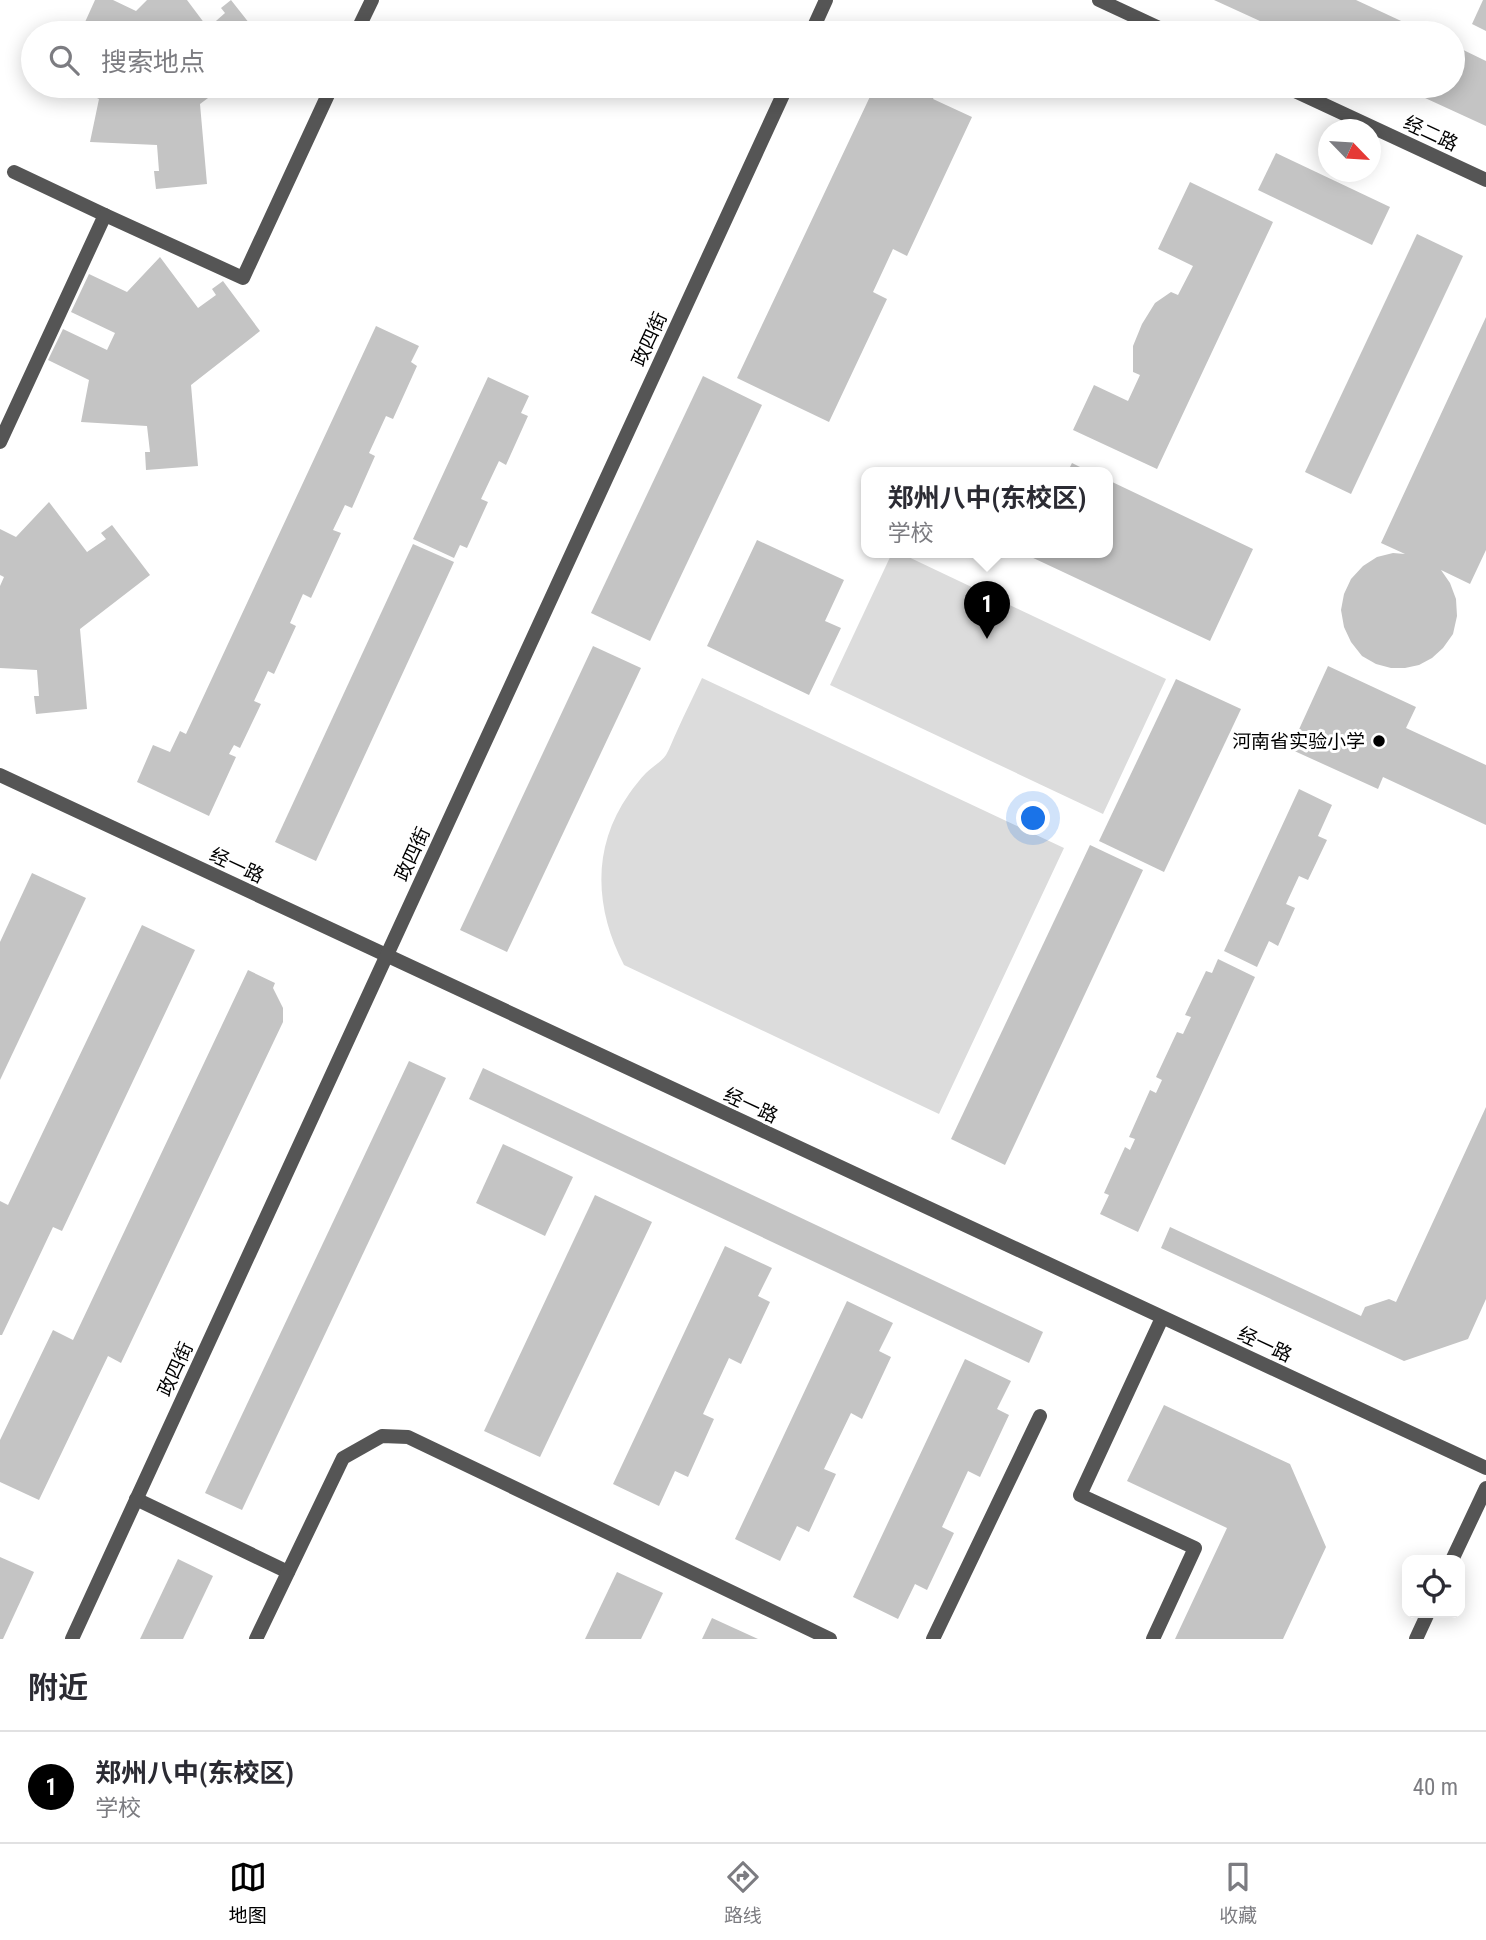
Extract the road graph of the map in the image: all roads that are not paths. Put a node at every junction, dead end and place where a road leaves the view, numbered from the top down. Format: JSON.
{"nodes":[{"id":1,"x":372,"y":0,"type":"edge"},
{"id":2,"x":826,"y":0,"type":"edge"},
{"id":3,"x":1098,"y":0,"type":"edge"},
{"id":4,"x":362,"y":21,"type":"edge"},
{"id":5,"x":816,"y":21,"type":"edge"},
{"id":6,"x":1144,"y":21,"type":"edge"},
{"id":7,"x":326,"y":98,"type":"edge"},
{"id":8,"x":781,"y":98,"type":"edge"},
{"id":9,"x":1309,"y":98,"type":"edge"},
{"id":10,"x":14,"y":172,"type":"dead end"},
{"id":11,"x":1486,"y":180,"type":"edge"},
{"id":12,"x":105,"y":215,"type":"junction"},
{"id":13,"x":0,"y":442,"type":"edge"},
{"id":14,"x":0,"y":775,"type":"edge"},
{"id":15,"x":386,"y":956,"type":"junction"},
{"id":16,"x":1162,"y":1318,"type":"junction"},
{"id":17,"x":1040,"y":1416,"type":"dead end"},
{"id":18,"x":1486,"y":1468,"type":"edge"},
{"id":19,"x":1486,"y":1488,"type":"edge"},
{"id":20,"x":136,"y":1499,"type":"junction"},
{"id":21,"x":1454,"y":1555,"type":"edge"},
{"id":22,"x":288,"y":1572,"type":"junction"},
{"id":23,"x":1426,"y":1618,"type":"edge"},
{"id":24,"x":72,"y":1639,"type":"edge"},
{"id":25,"x":256,"y":1639,"type":"edge"},
{"id":26,"x":830,"y":1639,"type":"edge"},
{"id":27,"x":933,"y":1639,"type":"edge"},
{"id":28,"x":1153,"y":1639,"type":"edge"},
{"id":29,"x":1416,"y":1639,"type":"edge"}],
"edges":[{"from":1,"to":4,"type":"street"},
{"from":2,"to":5,"type":"street"},
{"from":3,"to":6,"type":"street"},
{"from":7,"to":12,"type":"street"},
{"from":8,"to":15,"type":"street","name":"政四街"},
{"from":9,"to":11,"type":"street","name":"经二路"},
{"from":10,"to":12,"type":"street"},
{"from":12,"to":13,"type":"street"},
{"from":14,"to":15,"type":"street","name":"经一路"},
{"from":15,"to":16,"type":"street","name":"经一路"},
{"from":15,"to":20,"type":"street","name":"政四街"},
{"from":16,"to":18,"type":"street","name":"经一路"},
{"from":16,"to":28,"type":"street"},
{"from":17,"to":27,"type":"street"},
{"from":19,"to":21,"type":"street"},
{"from":20,"to":22,"type":"street"},
{"from":20,"to":24,"type":"street","name":"政四街"},
{"from":22,"to":25,"type":"street"},
{"from":22,"to":26,"type":"street"},
{"from":23,"to":29,"type":"street"}]}
